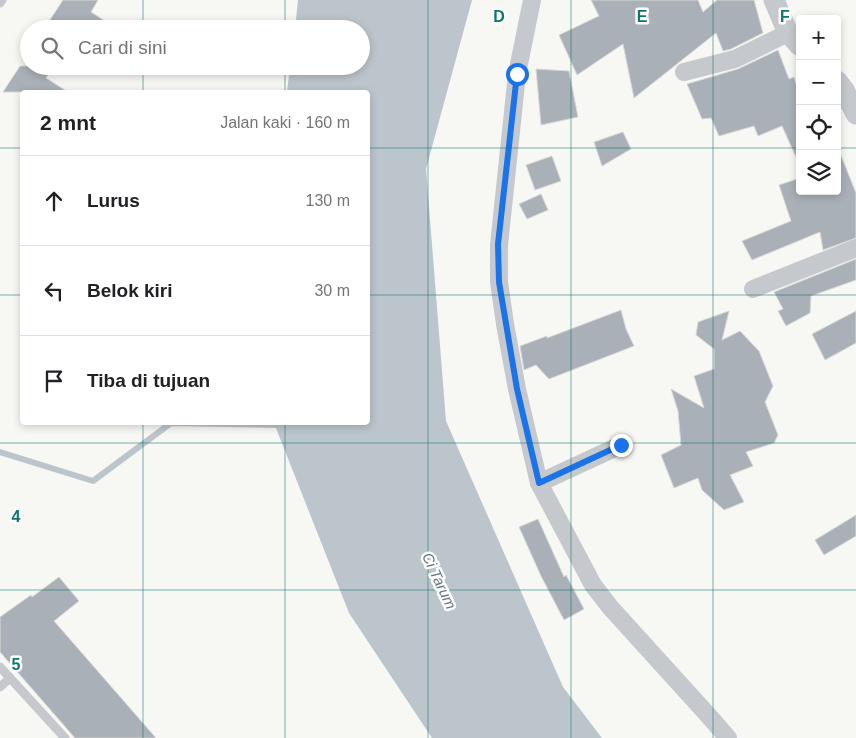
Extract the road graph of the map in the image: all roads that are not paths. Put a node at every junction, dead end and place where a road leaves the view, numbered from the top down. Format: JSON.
{"nodes":[{"id":1,"x":532,"y":0,"type":"edge"},
{"id":2,"x":774,"y":0,"type":"edge"},
{"id":3,"x":794,"y":40,"type":"edge"},
{"id":4,"x":684,"y":72,"type":"dead end"},
{"id":5,"x":841,"y":86,"type":"edge"},
{"id":6,"x":856,"y":114,"type":"edge"},
{"id":7,"x":856,"y":248,"type":"edge"},
{"id":8,"x":753,"y":288,"type":"dead end"},
{"id":9,"x":621,"y":445,"type":"dead end"},
{"id":10,"x":539,"y":483,"type":"junction"},
{"id":11,"x":0,"y":667,"type":"edge"},
{"id":12,"x":10,"y":678,"type":"junction"},
{"id":13,"x":0,"y":687,"type":"edge"},
{"id":14,"x":65,"y":738,"type":"edge"},
{"id":15,"x":728,"y":738,"type":"edge"}],
"edges":[{"from":1,"to":10,"type":"street"},
{"from":2,"to":3,"type":"street"},
{"from":3,"to":4,"type":"street"},
{"from":5,"to":6,"type":"street"},
{"from":7,"to":8,"type":"street"},
{"from":9,"to":10,"type":"street"},
{"from":10,"to":15,"type":"street"},
{"from":11,"to":12,"type":"lane"},
{"from":12,"to":13,"type":"lane"},
{"from":12,"to":14,"type":"lane"}]}
